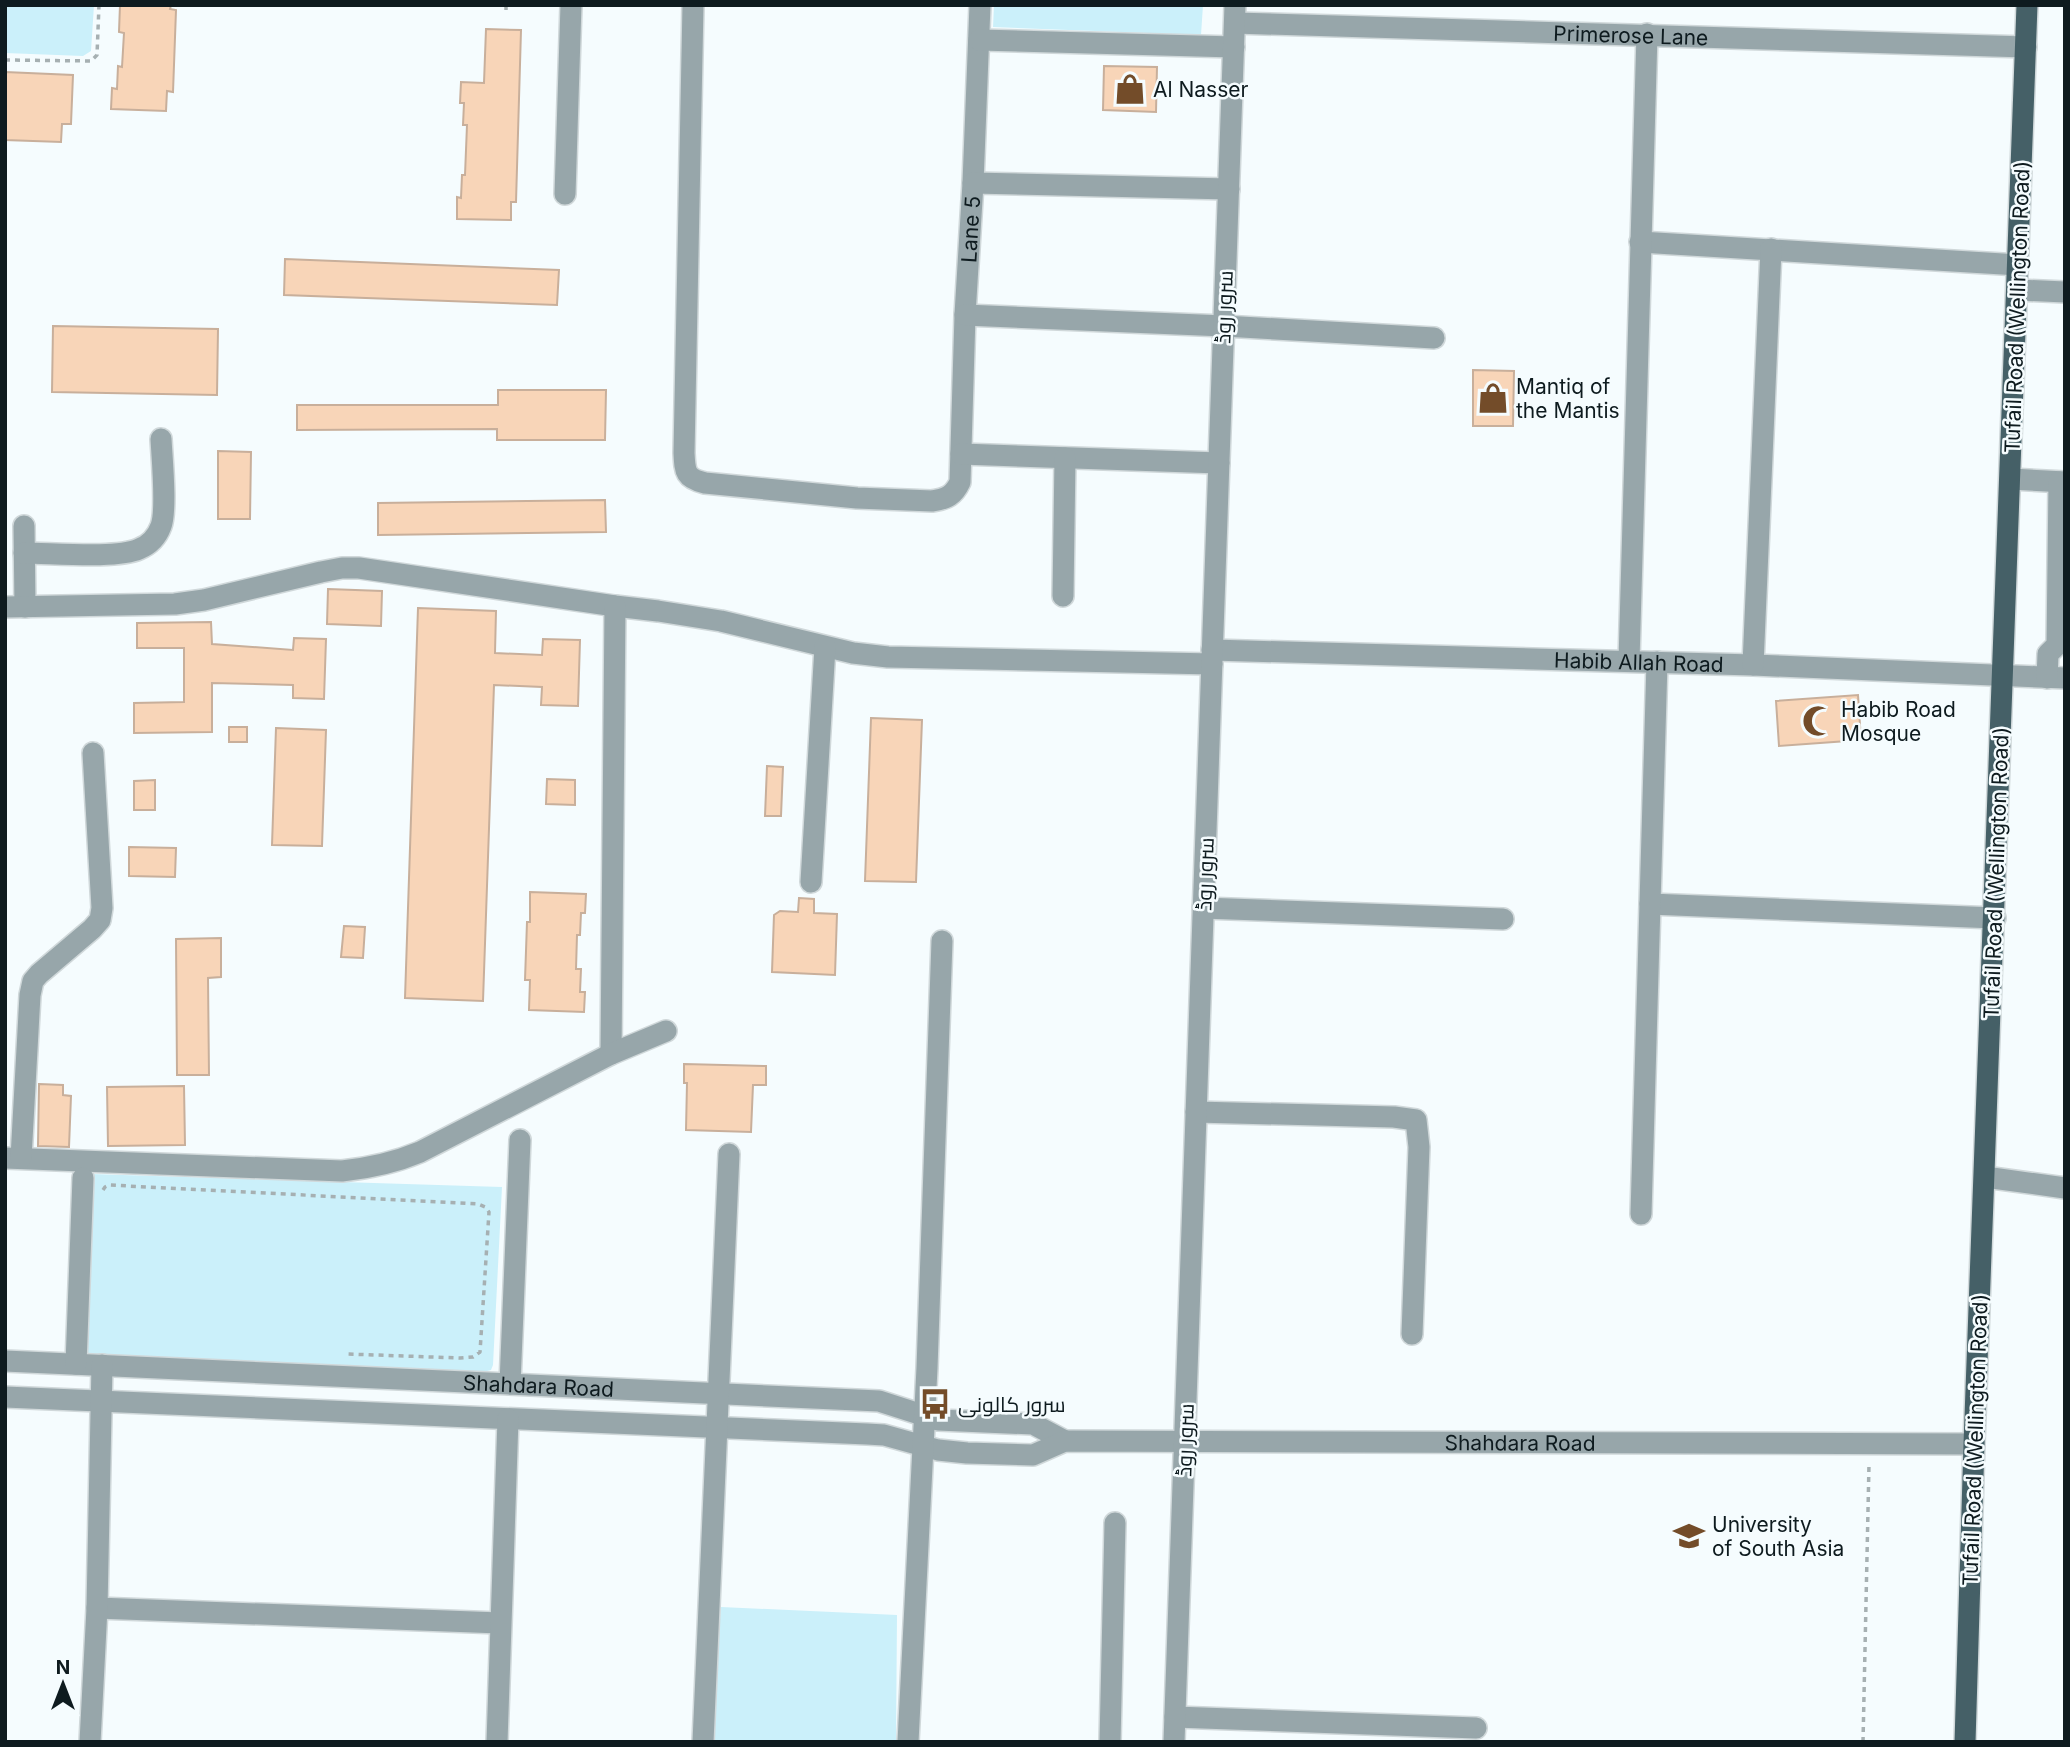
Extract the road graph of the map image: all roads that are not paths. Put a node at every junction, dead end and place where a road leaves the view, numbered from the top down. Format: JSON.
{"nodes":[{"id":1,"x":571,"y":5,"type":"edge"},
{"id":2,"x":694,"y":5,"type":"edge"},
{"id":3,"x":980,"y":5,"type":"edge"},
{"id":4,"x":2027,"y":5,"type":"edge"},
{"id":5,"x":1235,"y":14,"type":"edge"},
{"id":6,"x":1647,"y":34,"type":"junction"},
{"id":7,"x":979,"y":40,"type":"junction"},
{"id":8,"x":1234,"y":47,"type":"junction"},
{"id":9,"x":2026,"y":47,"type":"junction"},
{"id":10,"x":973,"y":183,"type":"junction"},
{"id":11,"x":1229,"y":189,"type":"junction"},
{"id":12,"x":565,"y":194,"type":"dead end"},
{"id":13,"x":1640,"y":242,"type":"junction"},
{"id":14,"x":1771,"y":249,"type":"junction"},
{"id":15,"x":2019,"y":265,"type":"junction"},
{"id":16,"x":2018,"y":290,"type":"junction"},
{"id":17,"x":2065,"y":292,"type":"edge"},
{"id":18,"x":965,"y":315,"type":"junction"},
{"id":19,"x":1224,"y":326,"type":"junction"},
{"id":20,"x":1434,"y":338,"type":"dead end"},
{"id":21,"x":161,"y":439,"type":"dead end"},
{"id":22,"x":961,"y":454,"type":"junction"},
{"id":23,"x":1065,"y":458,"type":"junction"},
{"id":24,"x":1219,"y":463,"type":"junction"},
{"id":25,"x":2011,"y":479,"type":"junction"},
{"id":26,"x":2062,"y":482,"type":"edge"},
{"id":27,"x":24,"y":526,"type":"dead end"},
{"id":28,"x":24,"y":553,"type":"junction"},
{"id":29,"x":1063,"y":596,"type":"dead end"},
{"id":30,"x":615,"y":606,"type":"junction"},
{"id":31,"x":15,"y":607,"type":"edge"},
{"id":32,"x":825,"y":647,"type":"junction"},
{"id":33,"x":1212,"y":657,"type":"junction"},
{"id":34,"x":1629,"y":661,"type":"junction"},
{"id":35,"x":1657,"y":662,"type":"junction"},
{"id":36,"x":1753,"y":665,"type":"junction"},
{"id":37,"x":2003,"y":676,"type":"junction"},
{"id":38,"x":2056,"y":678,"type":"edge"},
{"id":39,"x":93,"y":753,"type":"dead end"},
{"id":40,"x":811,"y":882,"type":"dead end"},
{"id":41,"x":1650,"y":904,"type":"junction"},
{"id":42,"x":1203,"y":908,"type":"junction"},
{"id":43,"x":1994,"y":918,"type":"junction"},
{"id":44,"x":1503,"y":919,"type":"dead end"},
{"id":45,"x":942,"y":941,"type":"dead end"},
{"id":46,"x":666,"y":1031,"type":"dead end"},
{"id":47,"x":611,"y":1054,"type":"junction"},
{"id":48,"x":1196,"y":1112,"type":"junction"},
{"id":49,"x":520,"y":1140,"type":"dead end"},
{"id":50,"x":729,"y":1154,"type":"dead end"},
{"id":51,"x":13,"y":1158,"type":"edge"},
{"id":52,"x":1985,"y":1177,"type":"junction"},
{"id":53,"x":83,"y":1178,"type":"dead end"},
{"id":54,"x":2065,"y":1188,"type":"edge"},
{"id":55,"x":1641,"y":1214,"type":"dead end"},
{"id":56,"x":1412,"y":1334,"type":"dead end"},
{"id":57,"x":5,"y":1361,"type":"edge"},
{"id":58,"x":76,"y":1364,"type":"junction"},
{"id":59,"x":102,"y":1365,"type":"junction"},
{"id":60,"x":510,"y":1384,"type":"junction"},
{"id":61,"x":718,"y":1393,"type":"junction"},
{"id":62,"x":5,"y":1397,"type":"edge"},
{"id":63,"x":100,"y":1402,"type":"junction"},
{"id":64,"x":925,"y":1416,"type":"junction"},
{"id":65,"x":508,"y":1419,"type":"junction"},
{"id":66,"x":717,"y":1426,"type":"junction"},
{"id":67,"x":1065,"y":1441,"type":"junction"},
{"id":68,"x":1185,"y":1443,"type":"junction"},
{"id":69,"x":1974,"y":1444,"type":"junction"},
{"id":70,"x":924,"y":1447,"type":"junction"},
{"id":71,"x":1115,"y":1523,"type":"dead end"},
{"id":72,"x":97,"y":1608,"type":"junction"},
{"id":73,"x":500,"y":1623,"type":"junction"},
{"id":74,"x":1175,"y":1717,"type":"junction"},
{"id":75,"x":1476,"y":1728,"type":"dead end"},
{"id":76,"x":90,"y":1742,"type":"edge"},
{"id":77,"x":498,"y":1742,"type":"edge"},
{"id":78,"x":703,"y":1742,"type":"edge"},
{"id":79,"x":908,"y":1742,"type":"edge"},
{"id":80,"x":1110,"y":1742,"type":"edge"},
{"id":81,"x":1174,"y":1742,"type":"edge"},
{"id":82,"x":1965,"y":1742,"type":"edge"}],
"edges":[{"from":1,"to":12,"type":"street"},
{"from":2,"to":22,"type":"street","name":"Lane 5"},
{"from":3,"to":7,"type":"street","name":"Lane 5"},
{"from":4,"to":9,"type":"main road","name":"Tufail Road (Wellington Road)"},
{"from":5,"to":6,"type":"street","name":"Primerose Lane"},
{"from":5,"to":8,"type":"street","name":"سرور روڈ"},
{"from":6,"to":9,"type":"street","name":"Primerose Lane"},
{"from":6,"to":13,"type":"street"},
{"from":7,"to":8,"type":"street"},
{"from":7,"to":10,"type":"street","name":"Lane 5"},
{"from":8,"to":11,"type":"street","name":"سرور روڈ"},
{"from":9,"to":15,"type":"main road","name":"Tufail Road (Wellington Road)"},
{"from":10,"to":11,"type":"street"},
{"from":10,"to":18,"type":"street","name":"Lane 5"},
{"from":11,"to":19,"type":"street","name":"سرور روڈ"},
{"from":13,"to":14,"type":"street"},
{"from":13,"to":34,"type":"street"},
{"from":14,"to":15,"type":"street"},
{"from":14,"to":36,"type":"street"},
{"from":15,"to":16,"type":"main road","name":"Tufail Road (Wellington Road)"},
{"from":16,"to":17,"type":"street"},
{"from":16,"to":25,"type":"main road","name":"Tufail Road (Wellington Road)"},
{"from":18,"to":19,"type":"street"},
{"from":18,"to":22,"type":"street","name":"Lane 5"},
{"from":19,"to":20,"type":"street"},
{"from":19,"to":24,"type":"street","name":"سرور روڈ"},
{"from":21,"to":28,"type":"street"},
{"from":22,"to":23,"type":"street"},
{"from":23,"to":24,"type":"street"},
{"from":23,"to":29,"type":"street"},
{"from":24,"to":33,"type":"street","name":"سرور روڈ"},
{"from":25,"to":26,"type":"street"},
{"from":25,"to":37,"type":"main road","name":"Tufail Road (Wellington Road)"},
{"from":26,"to":38,"type":"street"},
{"from":27,"to":28,"type":"street"},
{"from":28,"to":31,"type":"street"},
{"from":30,"to":31,"type":"street","name":"Habib Allah Road"},
{"from":30,"to":32,"type":"street","name":"Habib Allah Road"},
{"from":30,"to":47,"type":"street"},
{"from":32,"to":33,"type":"street","name":"Habib Allah Road"},
{"from":32,"to":40,"type":"street"},
{"from":33,"to":34,"type":"street","name":"Habib Allah Road"},
{"from":33,"to":42,"type":"street","name":"سرور روڈ"},
{"from":34,"to":35,"type":"street","name":"Habib Allah Road"},
{"from":35,"to":36,"type":"street","name":"Habib Allah Road"},
{"from":35,"to":41,"type":"street"},
{"from":36,"to":37,"type":"street","name":"Habib Allah Road"},
{"from":37,"to":38,"type":"street","name":"Habib Allah Road"},
{"from":37,"to":43,"type":"main road","name":"Tufail Road (Wellington Road)"},
{"from":39,"to":51,"type":"street"},
{"from":41,"to":43,"type":"street"},
{"from":41,"to":55,"type":"street"},
{"from":42,"to":44,"type":"street"},
{"from":42,"to":48,"type":"street","name":"سرور روڈ"},
{"from":43,"to":52,"type":"main road","name":"Tufail Road (Wellington Road)"},
{"from":45,"to":64,"type":"street"},
{"from":46,"to":47,"type":"street"},
{"from":47,"to":51,"type":"street"},
{"from":48,"to":56,"type":"street"},
{"from":48,"to":68,"type":"street","name":"سرور روڈ"},
{"from":49,"to":60,"type":"street"},
{"from":50,"to":61,"type":"street"},
{"from":52,"to":54,"type":"street"},
{"from":52,"to":69,"type":"main road","name":"Tufail Road (Wellington Road)"},
{"from":53,"to":58,"type":"street"},
{"from":57,"to":58,"type":"street","name":"Shahdara Road"},
{"from":58,"to":59,"type":"street","name":"Shahdara Road"},
{"from":59,"to":60,"type":"street","name":"Shahdara Road"},
{"from":59,"to":63,"type":"street"},
{"from":60,"to":61,"type":"street","name":"Shahdara Road"},
{"from":61,"to":64,"type":"street","name":"Shahdara Road"},
{"from":61,"to":66,"type":"street"},
{"from":62,"to":63,"type":"street","name":"Shahdara Road"},
{"from":63,"to":65,"type":"street","name":"Shahdara Road"},
{"from":63,"to":72,"type":"street"},
{"from":64,"to":67,"type":"street","name":"Shahdara Road"},
{"from":64,"to":70,"type":"street"},
{"from":65,"to":66,"type":"street","name":"Shahdara Road"},
{"from":65,"to":73,"type":"street"},
{"from":66,"to":70,"type":"street","name":"Shahdara Road"},
{"from":66,"to":78,"type":"street"},
{"from":67,"to":68,"type":"street","name":"Shahdara Road"},
{"from":67,"to":70,"type":"street","name":"Shahdara Road"},
{"from":68,"to":69,"type":"street","name":"Shahdara Road"},
{"from":68,"to":74,"type":"street","name":"سرور روڈ"},
{"from":69,"to":82,"type":"main road","name":"Tufail Road (Wellington Road)"},
{"from":70,"to":79,"type":"street"},
{"from":71,"to":80,"type":"street"},
{"from":72,"to":73,"type":"street"},
{"from":72,"to":76,"type":"street"},
{"from":73,"to":77,"type":"street"},
{"from":74,"to":75,"type":"street"},
{"from":74,"to":81,"type":"street","name":"سرور روڈ"}]}
